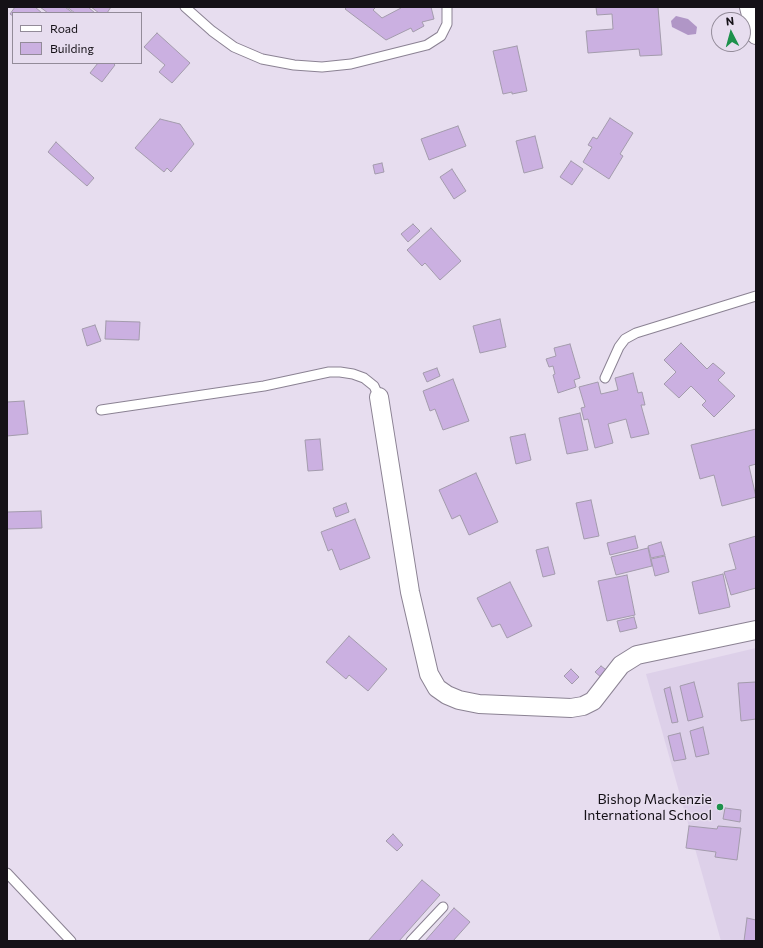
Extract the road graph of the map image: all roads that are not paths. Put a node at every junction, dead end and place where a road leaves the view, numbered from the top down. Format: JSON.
{"nodes":[{"id":1,"x":185,"y":7,"type":"edge"},
{"id":2,"x":447,"y":7,"type":"edge"},
{"id":3,"x":749,"y":7,"type":"edge"},
{"id":4,"x":756,"y":35,"type":"edge"},
{"id":5,"x":756,"y":296,"type":"edge"},
{"id":6,"x":605,"y":378,"type":"dead end"},
{"id":7,"x":379,"y":397,"type":"joint"},
{"id":8,"x":101,"y":410,"type":"dead end"},
{"id":9,"x":756,"y":630,"type":"edge"},
{"id":10,"x":7,"y":873,"type":"edge"},
{"id":11,"x":443,"y":907,"type":"dead end"},
{"id":12,"x":71,"y":941,"type":"edge"},
{"id":13,"x":411,"y":941,"type":"edge"}],
"edges":[{"from":1,"to":2,"type":"lane"},
{"from":3,"to":4,"type":"street"},
{"from":5,"to":6,"type":"lane"},
{"from":7,"to":8,"type":"lane"},
{"from":7,"to":9,"type":"street"},
{"from":10,"to":12,"type":"lane"},
{"from":11,"to":13,"type":"lane"}]}
